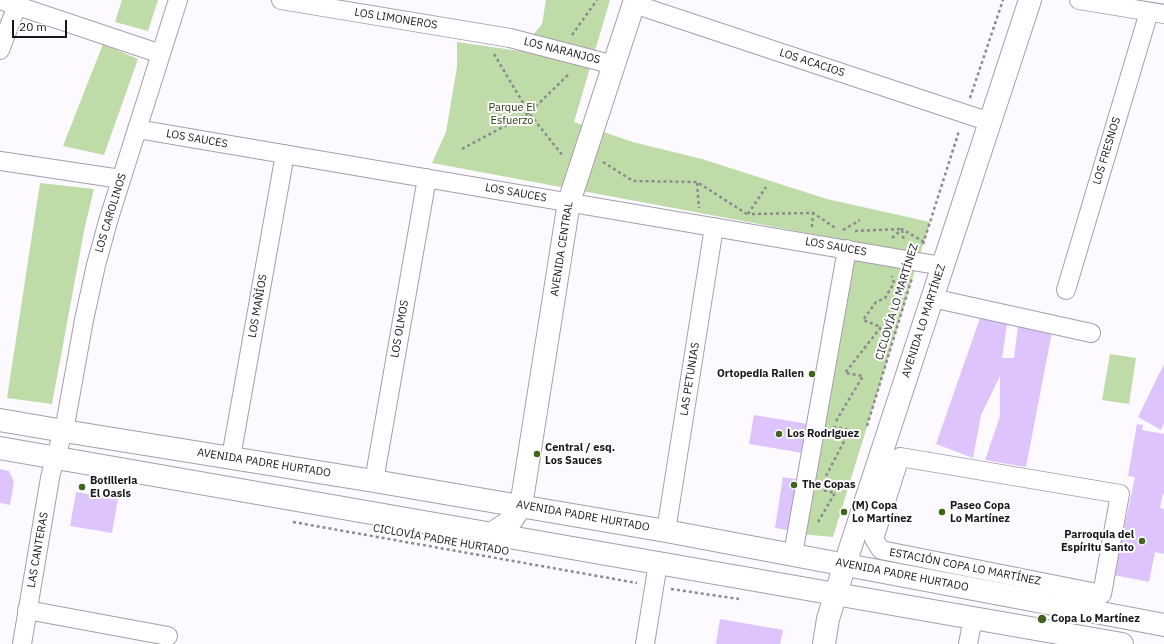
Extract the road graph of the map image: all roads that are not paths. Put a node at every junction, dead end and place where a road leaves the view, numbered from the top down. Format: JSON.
{"nodes":[{"id":1,"x":178,"y":0,"type":"edge"},
{"id":2,"x":281,"y":0,"type":"edge"},
{"id":3,"x":1030,"y":0,"type":"edge"},
{"id":4,"x":1079,"y":0,"type":"edge"},
{"id":5,"x":12,"y":2,"type":"edge"},
{"id":6,"x":635,"y":2,"type":"edge"},
{"id":7,"x":1160,"y":12,"type":"edge"},
{"id":8,"x":510,"y":38,"type":"joint"},
{"id":9,"x":0,"y":50,"type":"edge"},
{"id":10,"x":161,"y":54,"type":"junction"},
{"id":11,"x":614,"y":65,"type":"junction"},
{"id":12,"x":990,"y":122,"type":"junction"},
{"id":13,"x":137,"y":128,"type":"junction"},
{"id":14,"x":285,"y":154,"type":"junction"},
{"id":15,"x":0,"y":161,"type":"edge"},
{"id":16,"x":427,"y":178,"type":"junction"},
{"id":17,"x":121,"y":179,"type":"junction"},
{"id":18,"x":569,"y":202,"type":"junction"},
{"id":19,"x":708,"y":226,"type":"junction"},
{"id":20,"x":847,"y":249,"type":"junction"},
{"id":21,"x":942,"y":266,"type":"junction"},
{"id":22,"x":1066,"y":290,"type":"dead end"},
{"id":23,"x":932,"y":298,"type":"junction"},
{"id":24,"x":1091,"y":333,"type":"dead end"},
{"id":25,"x":0,"y":420,"type":"edge"},
{"id":26,"x":64,"y":431,"type":"junction"},
{"id":27,"x":0,"y":448,"type":"edge"},
{"id":28,"x":55,"y":457,"type":"junction"},
{"id":29,"x":231,"y":458,"type":"junction"},
{"id":30,"x":374,"y":480,"type":"junction"},
{"id":31,"x":1120,"y":494,"type":"joint"},
{"id":32,"x":521,"y":506,"type":"junction"},
{"id":33,"x":666,"y":531,"type":"junction"},
{"id":34,"x":491,"y":534,"type":"junction"},
{"id":35,"x":793,"y":554,"type":"junction"},
{"id":36,"x":658,"y":563,"type":"junction"},
{"id":37,"x":845,"y":564,"type":"junction"},
{"id":38,"x":836,"y":594,"type":"junction"},
{"id":39,"x":28,"y":610,"type":"junction"},
{"id":40,"x":973,"y":618,"type":"junction"},
{"id":41,"x":1164,"y":626,"type":"edge"},
{"id":42,"x":168,"y":636,"type":"dead end"},
{"id":43,"x":22,"y":644,"type":"edge"},
{"id":44,"x":645,"y":644,"type":"edge"},
{"id":45,"x":824,"y":644,"type":"edge"},
{"id":46,"x":968,"y":644,"type":"edge"},
{"id":47,"x":1122,"y":644,"type":"edge"}],
"edges":[{"from":1,"to":10,"type":"street","name":"LOS CAROLINOS"},
{"from":2,"to":8,"type":"street","name":"LOS LIMONEROS"},
{"from":3,"to":12,"type":"main road","name":"AVENIDA LO MARTÍNEZ"},
{"from":4,"to":7,"type":"street"},
{"from":5,"to":9,"type":"street"},
{"from":5,"to":10,"type":"street"},
{"from":6,"to":11,"type":"main road","name":"AVENIDA CENTRAL"},
{"from":6,"to":12,"type":"street","name":"LOS ACACIOS"},
{"from":7,"to":22,"type":"street","name":"LOS FRESNOS"},
{"from":8,"to":11,"type":"street","name":"LOS NARANJOS"},
{"from":10,"to":13,"type":"street","name":"LOS CAROLINOS"},
{"from":11,"to":18,"type":"main road","name":"AVENIDA CENTRAL"},
{"from":12,"to":21,"type":"main road","name":"AVENIDA LO MARTÍNEZ"},
{"from":13,"to":14,"type":"street","name":"LOS SAUCES"},
{"from":13,"to":17,"type":"street","name":"LOS CAROLINOS"},
{"from":14,"to":16,"type":"street","name":"LOS SAUCES"},
{"from":14,"to":29,"type":"street","name":"LOS MAÑÍOS"},
{"from":15,"to":17,"type":"street"},
{"from":16,"to":18,"type":"street","name":"LOS SAUCES"},
{"from":16,"to":30,"type":"street","name":"LOS OLMOS"},
{"from":17,"to":26,"type":"street","name":"LOS CAROLINOS"},
{"from":18,"to":19,"type":"street","name":"LOS SAUCES"},
{"from":18,"to":32,"type":"main road","name":"AVENIDA CENTRAL"},
{"from":19,"to":20,"type":"street","name":"LOS SAUCES"},
{"from":19,"to":33,"type":"street","name":"LAS PETUNIAS"},
{"from":20,"to":21,"type":"street","name":"LOS SAUCES"},
{"from":20,"to":35,"type":"street"},
{"from":21,"to":23,"type":"main road","name":"AVENIDA LO MARTÍNEZ"},
{"from":23,"to":24,"type":"street"},
{"from":23,"to":37,"type":"main road","name":"AVENIDA LO MARTÍNEZ"},
{"from":25,"to":26,"type":"main road","name":"AVENIDA PADRE HURTADO"},
{"from":26,"to":28,"type":"street","name":"LOS CAROLINOS"},
{"from":26,"to":29,"type":"main road","name":"AVENIDA PADRE HURTADO"},
{"from":27,"to":28,"type":"main road"},
{"from":28,"to":34,"type":"main road"},
{"from":28,"to":39,"type":"street","name":"LAS CANTERAS"},
{"from":29,"to":30,"type":"main road","name":"AVENIDA PADRE HURTADO"},
{"from":30,"to":32,"type":"main road","name":"AVENIDA PADRE HURTADO"},
{"from":31,"to":31,"type":"street","name":"ESTACIÓN COPA LO MARTÍNEZ"},
{"from":32,"to":33,"type":"main road","name":"AVENIDA PADRE HURTADO"},
{"from":32,"to":34,"type":"main road"},
{"from":33,"to":35,"type":"main road","name":"AVENIDA PADRE HURTADO"},
{"from":34,"to":36,"type":"main road"},
{"from":35,"to":37,"type":"main road","name":"AVENIDA PADRE HURTADO"},
{"from":36,"to":38,"type":"main road"},
{"from":36,"to":44,"type":"street"},
{"from":37,"to":38,"type":"main road","name":"AVENIDA LO MARTÍNEZ"},
{"from":37,"to":41,"type":"main road","name":"AVENIDA PADRE HURTADO"},
{"from":38,"to":40,"type":"main road"},
{"from":38,"to":45,"type":"main road","name":"AVENIDA LO MARTÍNEZ"},
{"from":39,"to":42,"type":"street"},
{"from":39,"to":43,"type":"street","name":"LAS CANTERAS"},
{"from":40,"to":46,"type":"street"},
{"from":40,"to":47,"type":"main road"}]}
